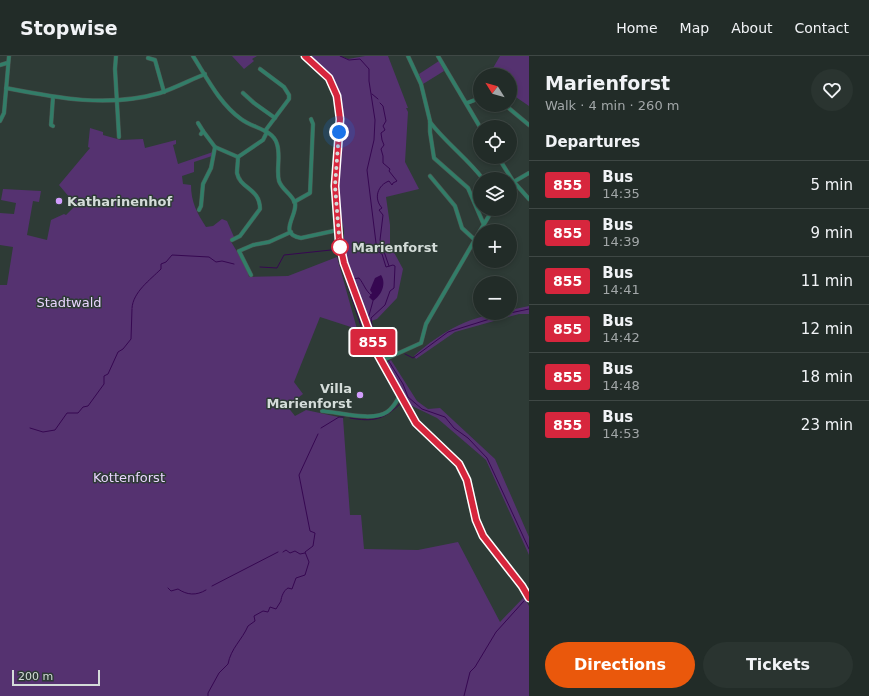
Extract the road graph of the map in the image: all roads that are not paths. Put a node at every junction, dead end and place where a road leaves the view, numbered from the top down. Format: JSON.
{"nodes":[{"id":1,"x":9,"y":56,"type":"edge"},
{"id":2,"x":116,"y":56,"type":"edge"},
{"id":3,"x":194,"y":56,"type":"edge"},
{"id":4,"x":305,"y":56,"type":"edge"},
{"id":5,"x":408,"y":56,"type":"edge"},
{"id":6,"x":438,"y":56,"type":"edge"},
{"id":7,"x":148,"y":58,"type":"dead end"},
{"id":8,"x":7,"y":63,"type":"junction"},
{"id":9,"x":0,"y":65,"type":"edge"},
{"id":10,"x":260,"y":69,"type":"dead end"},
{"id":11,"x":205,"y":74,"type":"junction"},
{"id":12,"x":6,"y":88,"type":"junction"},
{"id":13,"x":164,"y":92,"type":"junction"},
{"id":14,"x":243,"y":93,"type":"dead end"},
{"id":15,"x":53,"y":97,"type":"junction"},
{"id":16,"x":117,"y":100,"type":"junction"},
{"id":17,"x":473,"y":101,"type":"edge"},
{"id":18,"x":467,"y":103,"type":"junction"},
{"id":19,"x":513,"y":112,"type":"edge"},
{"id":20,"x":275,"y":118,"type":"junction"},
{"id":21,"x":311,"y":119,"type":"dead end"},
{"id":22,"x":476,"y":120,"type":"edge"},
{"id":23,"x":0,"y":121,"type":"edge"},
{"id":24,"x":430,"y":121,"type":"junction"},
{"id":25,"x":198,"y":123,"type":"dead end"},
{"id":26,"x":529,"y":125,"type":"edge"},
{"id":27,"x":53,"y":126,"type":"dead end"},
{"id":28,"x":266,"y":131,"type":"junction"},
{"id":29,"x":119,"y":137,"type":"dead end"},
{"id":30,"x":215,"y":148,"type":"junction"},
{"id":31,"x":238,"y":157,"type":"junction"},
{"id":32,"x":477,"y":172,"type":"edge"},
{"id":33,"x":529,"y":172,"type":"edge"},
{"id":34,"x":430,"y":176,"type":"dead end"},
{"id":35,"x":517,"y":180,"type":"edge"},
{"id":36,"x":517,"y":188,"type":"edge"},
{"id":37,"x":529,"y":199,"type":"edge"},
{"id":38,"x":294,"y":202,"type":"junction"},
{"id":39,"x":199,"y":210,"type":"dead end"},
{"id":40,"x":489,"y":216,"type":"edge"},
{"id":41,"x":484,"y":224,"type":"joint"},
{"id":42,"x":338,"y":230,"type":"junction"},
{"id":43,"x":291,"y":232,"type":"junction"},
{"id":44,"x":473,"y":238,"type":"edge"},
{"id":45,"x":232,"y":240,"type":"dead end"},
{"id":46,"x":473,"y":243,"type":"edge"},
{"id":47,"x":250,"y":275,"type":"dead end"},
{"id":48,"x":381,"y":361,"type":"junction"},
{"id":49,"x":400,"y":395,"type":"junction"},
{"id":50,"x":322,"y":411,"type":"dead end"},
{"id":51,"x":529,"y":598,"type":"edge"}],
"edges":[{"from":1,"to":8,"type":"street"},
{"from":2,"to":16,"type":"street"},
{"from":3,"to":11,"type":"street"},
{"from":4,"to":42,"type":"main road"},
{"from":5,"to":24,"type":"street"},
{"from":6,"to":18,"type":"street"},
{"from":7,"to":13,"type":"street"},
{"from":8,"to":9,"type":"street"},
{"from":8,"to":12,"type":"street"},
{"from":10,"to":20,"type":"street"},
{"from":11,"to":13,"type":"street"},
{"from":11,"to":28,"type":"street"},
{"from":12,"to":15,"type":"street"},
{"from":12,"to":23,"type":"street"},
{"from":13,"to":16,"type":"street"},
{"from":14,"to":20,"type":"street"},
{"from":15,"to":16,"type":"street"},
{"from":15,"to":27,"type":"street"},
{"from":16,"to":29,"type":"street"},
{"from":17,"to":18,"type":"street"},
{"from":18,"to":22,"type":"street"},
{"from":19,"to":26,"type":"street"},
{"from":20,"to":28,"type":"street"},
{"from":21,"to":38,"type":"street"},
{"from":24,"to":32,"type":"street"},
{"from":24,"to":41,"type":"street"},
{"from":25,"to":30,"type":"street"},
{"from":28,"to":31,"type":"street"},
{"from":28,"to":38,"type":"street"},
{"from":30,"to":31,"type":"street"},
{"from":30,"to":39,"type":"street"},
{"from":31,"to":45,"type":"street"},
{"from":33,"to":35,"type":"street"},
{"from":34,"to":44,"type":"street"},
{"from":36,"to":37,"type":"street"},
{"from":38,"to":43,"type":"street"},
{"from":40,"to":41,"type":"street"},
{"from":42,"to":43,"type":"street"},
{"from":42,"to":48,"type":"main road"},
{"from":43,"to":47,"type":"street"},
{"from":46,"to":48,"type":"street"},
{"from":48,"to":49,"type":"main road"},
{"from":49,"to":50,"type":"street"},
{"from":49,"to":51,"type":"main road"}]}
